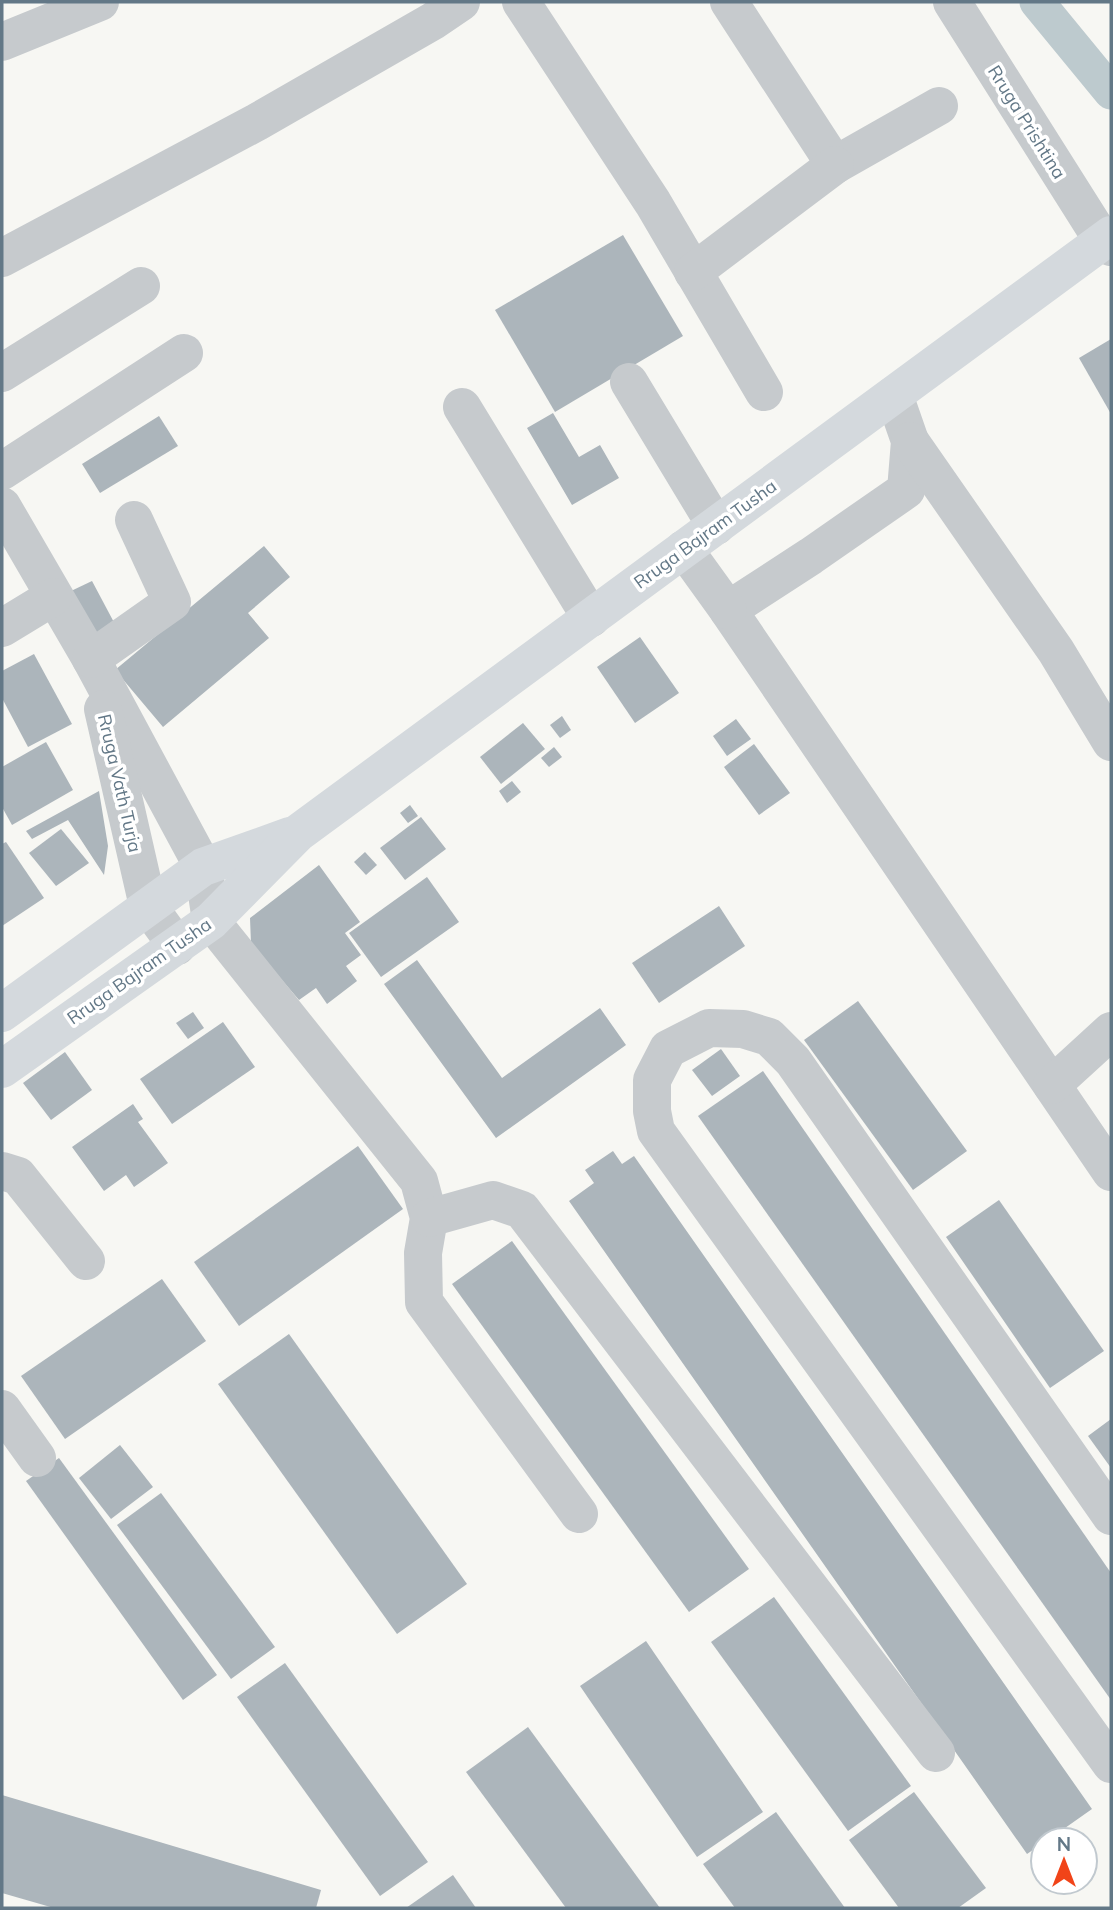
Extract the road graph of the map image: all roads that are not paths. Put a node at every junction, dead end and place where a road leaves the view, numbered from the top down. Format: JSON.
{"nodes":[{"id":1,"x":100,"y":2,"type":"edge"},
{"id":2,"x":461,"y":2,"type":"edge"},
{"id":3,"x":521,"y":2,"type":"edge"},
{"id":4,"x":729,"y":2,"type":"edge"},
{"id":5,"x":952,"y":2,"type":"edge"},
{"id":6,"x":2,"y":42,"type":"edge"},
{"id":7,"x":939,"y":106,"type":"dead end"},
{"id":8,"x":835,"y":165,"type":"junction"},
{"id":9,"x":1109,"y":241,"type":"edge"},
{"id":10,"x":2,"y":258,"type":"edge"},
{"id":11,"x":693,"y":272,"type":"junction"},
{"id":12,"x":141,"y":286,"type":"dead end"},
{"id":13,"x":184,"y":353,"type":"dead end"},
{"id":14,"x":2,"y":373,"type":"edge"},
{"id":15,"x":629,"y":382,"type":"dead end"},
{"id":16,"x":764,"y":392,"type":"dead end"},
{"id":17,"x":894,"y":395,"type":"junction"},
{"id":18,"x":462,"y":407,"type":"dead end"},
{"id":19,"x":910,"y":442,"type":"junction"},
{"id":20,"x":2,"y":471,"type":"edge"},
{"id":21,"x":2,"y":506,"type":"edge"},
{"id":22,"x":134,"y":520,"type":"dead end"},
{"id":23,"x":716,"y":526,"type":"junction"},
{"id":24,"x":684,"y":549,"type":"junction"},
{"id":25,"x":53,"y":597,"type":"junction"},
{"id":26,"x":728,"y":610,"type":"junction"},
{"id":27,"x":591,"y":618,"type":"junction"},
{"id":28,"x":2,"y":628,"type":"edge"},
{"id":29,"x":91,"y":659,"type":"junction"},
{"id":30,"x":1111,"y":742,"type":"edge"},
{"id":31,"x":299,"y":833,"type":"junction"},
{"id":32,"x":203,"y":867,"type":"junction"},
{"id":33,"x":148,"y":906,"type":"junction"},
{"id":34,"x":211,"y":921,"type":"junction"},
{"id":35,"x":177,"y":946,"type":"junction"},
{"id":36,"x":2,"y":1013,"type":"edge"},
{"id":37,"x":1111,"y":1031,"type":"edge"},
{"id":38,"x":2,"y":1069,"type":"edge"},
{"id":39,"x":1052,"y":1085,"type":"junction"},
{"id":40,"x":2,"y":1171,"type":"edge"},
{"id":41,"x":1111,"y":1172,"type":"edge"},
{"id":42,"x":429,"y":1218,"type":"junction"},
{"id":43,"x":86,"y":1261,"type":"dead end"},
{"id":44,"x":8,"y":1417,"type":"edge"},
{"id":45,"x":19,"y":1460,"type":"edge"},
{"id":46,"x":579,"y":1514,"type":"dead end"},
{"id":47,"x":1111,"y":1516,"type":"edge"},
{"id":48,"x":936,"y":1753,"type":"dead end"},
{"id":49,"x":1111,"y":1764,"type":"edge"}],
"edges":[{"from":1,"to":6,"type":"street"},
{"from":2,"to":10,"type":"street"},
{"from":3,"to":11,"type":"street"},
{"from":4,"to":8,"type":"street"},
{"from":5,"to":9,"type":"street","name":"Rruga Prishtina"},
{"from":7,"to":8,"type":"street"},
{"from":8,"to":11,"type":"street"},
{"from":9,"to":17,"type":"main road","name":"Rruga Bajram Tusha"},
{"from":11,"to":16,"type":"street"},
{"from":12,"to":14,"type":"street"},
{"from":13,"to":20,"type":"street"},
{"from":15,"to":23,"type":"street"},
{"from":17,"to":19,"type":"street"},
{"from":17,"to":23,"type":"main road","name":"Rruga Bajram Tusha"},
{"from":18,"to":27,"type":"street"},
{"from":19,"to":26,"type":"street"},
{"from":19,"to":30,"type":"street"},
{"from":21,"to":25,"type":"street","name":"Rruga Vath Turja"},
{"from":22,"to":29,"type":"street"},
{"from":23,"to":24,"type":"main road","name":"Rruga Bajram Tusha"},
{"from":24,"to":26,"type":"street"},
{"from":24,"to":27,"type":"main road","name":"Rruga Bajram Tusha"},
{"from":25,"to":28,"type":"street"},
{"from":25,"to":29,"type":"street","name":"Rruga Vath Turja"},
{"from":26,"to":39,"type":"street"},
{"from":27,"to":31,"type":"main road","name":"Rruga Bajram Tusha"},
{"from":29,"to":32,"type":"street","name":"Rruga Vath Turja"},
{"from":29,"to":33,"type":"street","name":"Rruga Vath Turja"},
{"from":31,"to":32,"type":"main road","name":"Rruga Bajram Tusha"},
{"from":31,"to":34,"type":"main road","name":"Rruga Bajram Tusha"},
{"from":32,"to":33,"type":"main road","name":"Rruga Bajram Tusha"},
{"from":32,"to":34,"type":"street","name":"Rruga Vath Turja"},
{"from":33,"to":35,"type":"street"},
{"from":33,"to":36,"type":"main road","name":"Rruga Bajram Tusha"},
{"from":34,"to":35,"type":"main road","name":"Rruga Bajram Tusha"},
{"from":34,"to":42,"type":"street"},
{"from":35,"to":38,"type":"main road","name":"Rruga Bajram Tusha"},
{"from":37,"to":39,"type":"street"},
{"from":39,"to":41,"type":"street"},
{"from":40,"to":43,"type":"street"},
{"from":42,"to":46,"type":"street"},
{"from":42,"to":48,"type":"street"},
{"from":44,"to":45,"type":"street"},
{"from":47,"to":49,"type":"street"}]}
